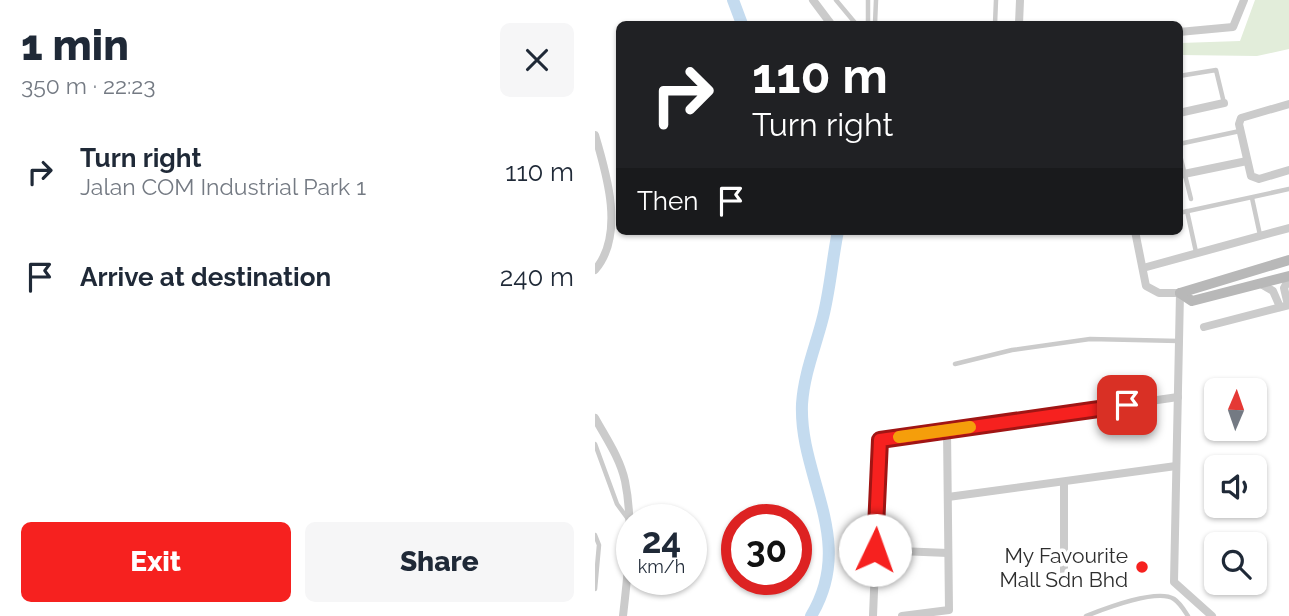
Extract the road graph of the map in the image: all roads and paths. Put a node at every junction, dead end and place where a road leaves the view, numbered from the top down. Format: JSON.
{"nodes":[{"id":1,"x":813,"y":0,"type":"edge"},
{"id":2,"x":836,"y":0,"type":"edge"},
{"id":3,"x":868,"y":0,"type":"edge"},
{"id":4,"x":876,"y":0,"type":"edge"},
{"id":5,"x":996,"y":0,"type":"edge"},
{"id":6,"x":1020,"y":0,"type":"edge"},
{"id":7,"x":1244,"y":0,"type":"edge"},
{"id":8,"x":829,"y":21,"type":"edge"},
{"id":9,"x":854,"y":21,"type":"edge"},
{"id":10,"x":867,"y":21,"type":"edge"},
{"id":11,"x":876,"y":21,"type":"edge"},
{"id":12,"x":995,"y":21,"type":"edge"},
{"id":13,"x":1019,"y":21,"type":"edge"},
{"id":14,"x":1183,"y":32,"type":"edge"},
{"id":15,"x":1183,"y":75,"type":"edge"},
{"id":16,"x":1224,"y":103,"type":"joint"},
{"id":17,"x":1289,"y":104,"type":"edge"},
{"id":18,"x":1183,"y":112,"type":"edge"},
{"id":19,"x":1240,"y":131,"type":"junction"},
{"id":20,"x":595,"y":135,"type":"edge"},
{"id":21,"x":1183,"y":143,"type":"edge"},
{"id":22,"x":597,"y":156,"type":"edge"},
{"id":23,"x":1247,"y":161,"type":"junction"},
{"id":24,"x":1289,"y":170,"type":"edge"},
{"id":25,"x":1183,"y":174,"type":"edge"},
{"id":26,"x":1183,"y":177,"type":"edge"},
{"id":27,"x":1289,"y":189,"type":"edge"},
{"id":28,"x":1252,"y":198,"type":"junction"},
{"id":29,"x":1191,"y":199,"type":"dead end"},
{"id":30,"x":1187,"y":211,"type":"junction"},
{"id":31,"x":1183,"y":212,"type":"edge"},
{"id":32,"x":1289,"y":228,"type":"edge"},
{"id":33,"x":1136,"y":235,"type":"edge"},
{"id":34,"x":1261,"y":236,"type":"junction"},
{"id":35,"x":1196,"y":253,"type":"junction"},
{"id":36,"x":1289,"y":260,"type":"edge"},
{"id":37,"x":1143,"y":268,"type":"junction"},
{"id":38,"x":595,"y":270,"type":"edge"},
{"id":39,"x":1289,"y":278,"type":"edge"},
{"id":40,"x":1261,"y":284,"type":"junction"},
{"id":41,"x":1179,"y":293,"type":"junction"},
{"id":42,"x":1286,"y":306,"type":"edge"},
{"id":43,"x":1204,"y":327,"type":"dead end"},
{"id":44,"x":1179,"y":341,"type":"junction"},
{"id":45,"x":955,"y":364,"type":"dead end"},
{"id":46,"x":1178,"y":397,"type":"junction"},
{"id":47,"x":595,"y":418,"type":"edge"},
{"id":48,"x":947,"y":430,"type":"junction"},
{"id":49,"x":595,"y":444,"type":"edge"},
{"id":50,"x":1176,"y":466,"type":"junction"},
{"id":51,"x":1065,"y":483,"type":"junction"},
{"id":52,"x":948,"y":497,"type":"junction"},
{"id":53,"x":617,"y":504,"type":"edge"},
{"id":54,"x":627,"y":504,"type":"edge"},
{"id":55,"x":595,"y":535,"type":"edge"},
{"id":56,"x":875,"y":550,"type":"junction"},
{"id":57,"x":948,"y":553,"type":"junction"},
{"id":58,"x":1064,"y":571,"type":"dead end"},
{"id":59,"x":595,"y":589,"type":"edge"},
{"id":60,"x":624,"y":595,"type":"edge"},
{"id":61,"x":623,"y":616,"type":"edge"},
{"id":62,"x":873,"y":616,"type":"edge"},
{"id":63,"x":902,"y":616,"type":"edge"},
{"id":64,"x":1086,"y":616,"type":"edge"},
{"id":65,"x":1188,"y":616,"type":"edge"},
{"id":66,"x":1212,"y":616,"type":"edge"}],
"edges":[{"from":1,"to":8,"type":"street"},
{"from":2,"to":9,"type":"lane"},
{"from":3,"to":10,"type":"lane"},
{"from":4,"to":11,"type":"lane"},
{"from":5,"to":12,"type":"lane"},
{"from":6,"to":13,"type":"street"},
{"from":7,"to":14,"type":"street"},
{"from":15,"to":16,"type":"lane"},
{"from":16,"to":18,"type":"street"},
{"from":17,"to":19,"type":"street"},
{"from":19,"to":21,"type":"lane"},
{"from":19,"to":23,"type":"street"},
{"from":20,"to":22,"type":"street"},
{"from":22,"to":38,"type":"street"},
{"from":23,"to":24,"type":"street"},
{"from":23,"to":25,"type":"street"},
{"from":26,"to":29,"type":"lane"},
{"from":27,"to":28,"type":"lane"},
{"from":28,"to":30,"type":"lane"},
{"from":28,"to":34,"type":"lane"},
{"from":30,"to":31,"type":"lane"},
{"from":30,"to":35,"type":"lane"},
{"from":32,"to":34,"type":"street"},
{"from":33,"to":37,"type":"street"},
{"from":34,"to":35,"type":"street"},
{"from":35,"to":37,"type":"street"},
{"from":36,"to":41,"type":"street"},
{"from":37,"to":41,"type":"street"},
{"from":39,"to":40,"type":"street"},
{"from":39,"to":42,"type":"street"},
{"from":40,"to":41,"type":"street"},
{"from":40,"to":42,"type":"street"},
{"from":41,"to":44,"type":"street"},
{"from":42,"to":43,"type":"street"},
{"from":44,"to":45,"type":"lane"},
{"from":44,"to":46,"type":"street"},
{"from":46,"to":48,"type":"street"},
{"from":46,"to":50,"type":"street"},
{"from":47,"to":54,"type":"street"},
{"from":48,"to":52,"type":"street"},
{"from":48,"to":56,"type":"street"},
{"from":49,"to":53,"type":"lane"},
{"from":50,"to":51,"type":"street"},
{"from":50,"to":66,"type":"street"},
{"from":51,"to":52,"type":"street"},
{"from":51,"to":58,"type":"street"},
{"from":52,"to":57,"type":"street"},
{"from":55,"to":59,"type":"lane"},
{"from":56,"to":57,"type":"street"},
{"from":56,"to":62,"type":"street"},
{"from":57,"to":63,"type":"street"},
{"from":60,"to":61,"type":"street"},
{"from":64,"to":65,"type":"lane"}]}
